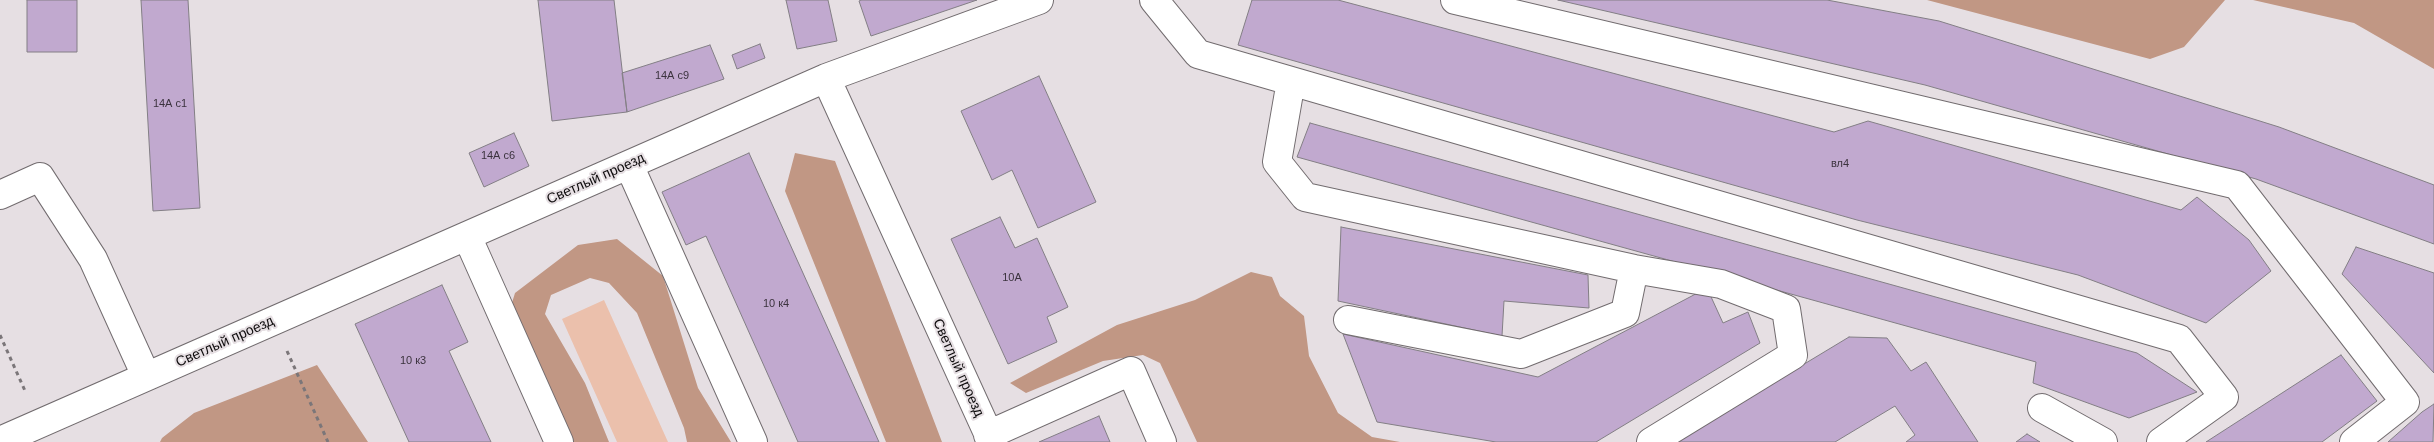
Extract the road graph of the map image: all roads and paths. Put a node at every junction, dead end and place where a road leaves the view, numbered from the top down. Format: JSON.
{"nodes":[{"id":1,"x":1039,"y":0,"type":"edge"},
{"id":2,"x":1154,"y":0,"type":"edge"},
{"id":3,"x":1455,"y":0,"type":"edge"},
{"id":4,"x":826,"y":78,"type":"junction"},
{"id":5,"x":1291,"y":81,"type":"junction"},
{"id":6,"x":629,"y":165,"type":"junction"},
{"id":7,"x":0,"y":195,"type":"edge"},
{"id":8,"x":467,"y":236,"type":"junction"},
{"id":9,"x":1634,"y":269,"type":"junction"},
{"id":10,"x":1348,"y":320,"type":"dead end"},
{"id":11,"x":273,"y":321,"type":"junction"},
{"id":12,"x":0,"y":335,"type":"edge"},
{"id":13,"x":146,"y":376,"type":"junction"},
{"id":14,"x":2042,"y":408,"type":"dead end"},
{"id":15,"x":40,"y":423,"type":"junction"},
{"id":16,"x":990,"y":438,"type":"edge"},
{"id":17,"x":0,"y":441,"type":"edge"},
{"id":18,"x":328,"y":442,"type":"edge"},
{"id":19,"x":559,"y":442,"type":"edge"},
{"id":20,"x":753,"y":442,"type":"edge"},
{"id":21,"x":1162,"y":442,"type":"edge"},
{"id":22,"x":1651,"y":442,"type":"edge"},
{"id":23,"x":2104,"y":442,"type":"edge"},
{"id":24,"x":2161,"y":442,"type":"edge"},
{"id":25,"x":2354,"y":442,"type":"edge"}],
"edges":[{"from":1,"to":4,"type":"street"},
{"from":2,"to":5,"type":"street"},
{"from":3,"to":25,"type":"street"},
{"from":4,"to":6,"type":"street","name":"Светлый проезд"},
{"from":4,"to":16,"type":"street","name":"Светлый проезд"},
{"from":5,"to":9,"type":"street"},
{"from":5,"to":24,"type":"street"},
{"from":6,"to":8,"type":"street","name":"Светлый проезд"},
{"from":6,"to":20,"type":"street"},
{"from":7,"to":13,"type":"street"},
{"from":8,"to":11,"type":"street","name":"Светлый проезд"},
{"from":8,"to":19,"type":"street"},
{"from":9,"to":10,"type":"street"},
{"from":9,"to":22,"type":"street"},
{"from":11,"to":13,"type":"street","name":"Светлый проезд"},
{"from":11,"to":18,"type":"path"},
{"from":12,"to":15,"type":"path"},
{"from":13,"to":15,"type":"street","name":"Светлый проезд"},
{"from":14,"to":23,"type":"street"},
{"from":15,"to":17,"type":"street","name":"Светлый проезд"},
{"from":16,"to":21,"type":"street"}]}
